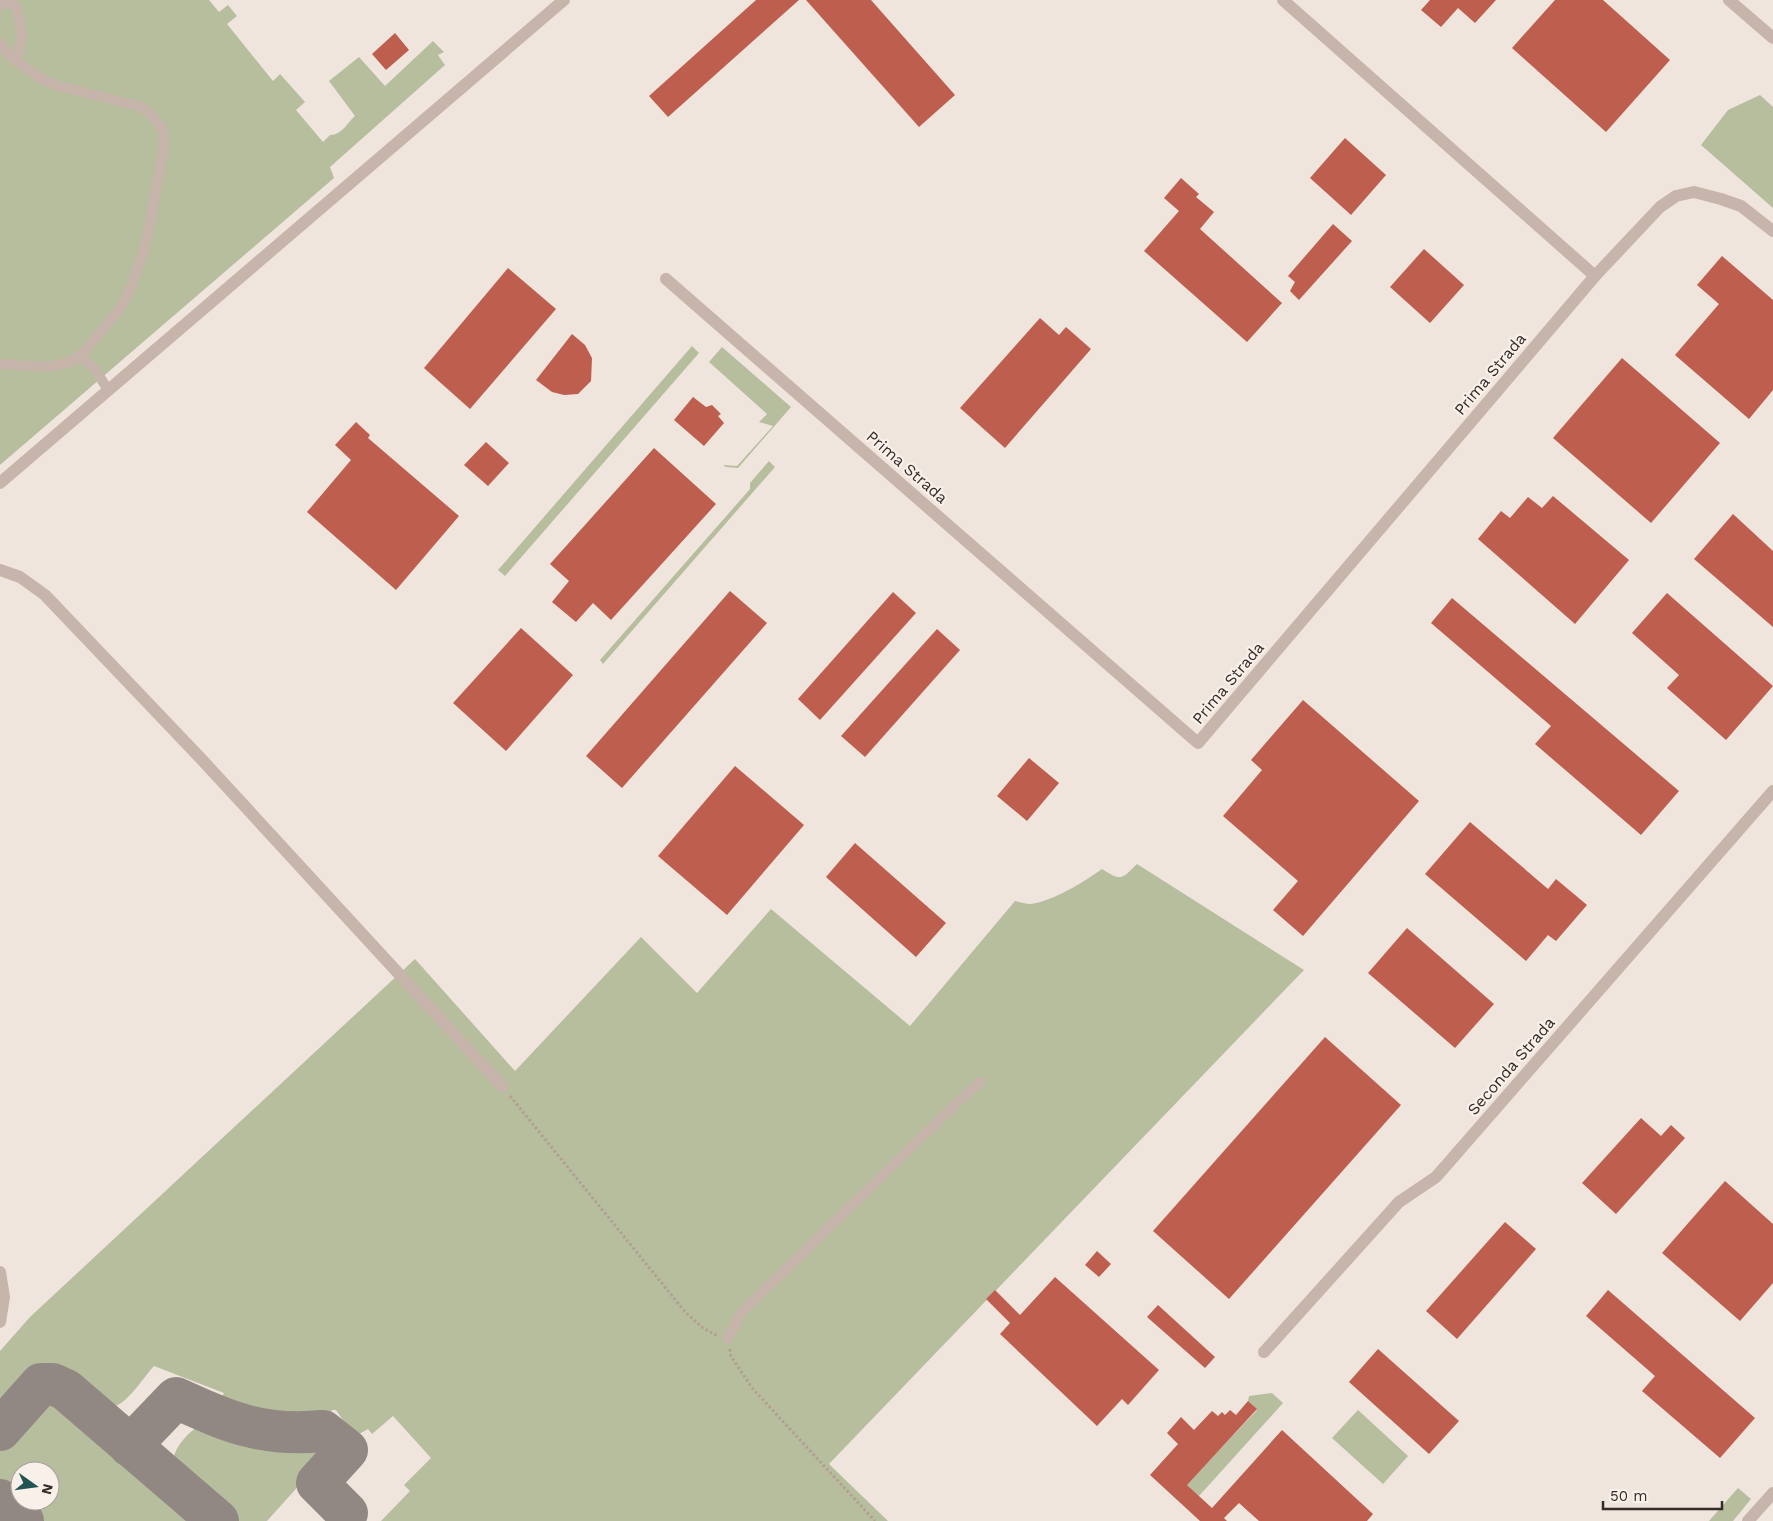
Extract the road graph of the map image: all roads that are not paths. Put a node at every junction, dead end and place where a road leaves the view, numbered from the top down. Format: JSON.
{"nodes":[{"id":1,"x":564,"y":0,"type":"edge"},
{"id":2,"x":1283,"y":0,"type":"edge"},
{"id":3,"x":1729,"y":0,"type":"edge"},
{"id":4,"x":0,"y":6,"type":"edge"},
{"id":5,"x":1773,"y":38,"type":"edge"},
{"id":6,"x":0,"y":43,"type":"edge"},
{"id":7,"x":16,"y":61,"type":"junction"},
{"id":8,"x":1773,"y":231,"type":"edge"},
{"id":9,"x":1595,"y":276,"type":"junction"},
{"id":10,"x":666,"y":279,"type":"dead end"},
{"id":11,"x":80,"y":356,"type":"junction"},
{"id":12,"x":0,"y":364,"type":"edge"},
{"id":13,"x":108,"y":390,"type":"junction"},
{"id":14,"x":0,"y":482,"type":"edge"},
{"id":15,"x":0,"y":570,"type":"edge"},
{"id":16,"x":1773,"y":791,"type":"edge"},
{"id":17,"x":980,"y":1082,"type":"dead end"},
{"id":18,"x":502,"y":1086,"type":"road end"},
{"id":19,"x":0,"y":1272,"type":"edge"},
{"id":20,"x":0,"y":1322,"type":"edge"},
{"id":21,"x":728,"y":1339,"type":"road end"},
{"id":22,"x":1264,"y":1352,"type":"dead end"},
{"id":23,"x":1773,"y":1493,"type":"edge"},
{"id":24,"x":1748,"y":1521,"type":"edge"}],
"edges":[{"from":1,"to":13,"type":"street"},
{"from":2,"to":9,"type":"street"},
{"from":3,"to":5,"type":"street"},
{"from":4,"to":7,"type":"lane"},
{"from":6,"to":7,"type":"lane"},
{"from":7,"to":11,"type":"lane"},
{"from":8,"to":9,"type":"street","name":"Prima Strada"},
{"from":9,"to":10,"type":"street","name":"Prima Strada"},
{"from":11,"to":12,"type":"lane"},
{"from":11,"to":13,"type":"lane"},
{"from":13,"to":14,"type":"street"},
{"from":15,"to":18,"type":"street"},
{"from":16,"to":22,"type":"street","name":"Seconda Strada"},
{"from":17,"to":21,"type":"lane"},
{"from":19,"to":20,"type":"street"},
{"from":23,"to":24,"type":"street"}]}
